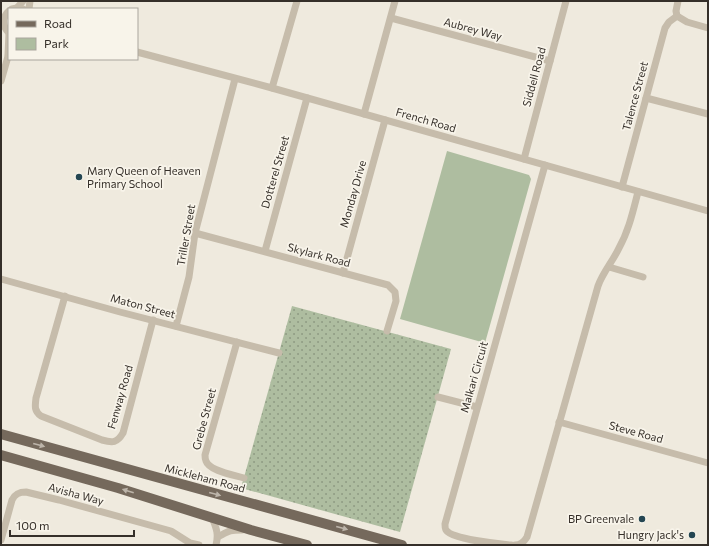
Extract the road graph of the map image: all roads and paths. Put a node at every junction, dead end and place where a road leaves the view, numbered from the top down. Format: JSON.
{"nodes":[{"id":1,"x":297,"y":1,"type":"edge"},
{"id":2,"x":396,"y":1,"type":"edge"},
{"id":3,"x":566,"y":1,"type":"edge"},
{"id":4,"x":678,"y":1,"type":"edge"},
{"id":5,"x":8,"y":11,"type":"edge"},
{"id":6,"x":677,"y":16,"type":"junction"},
{"id":7,"x":391,"y":18,"type":"junction"},
{"id":8,"x":2,"y":25,"type":"edge"},
{"id":9,"x":708,"y":28,"type":"edge"},
{"id":10,"x":138,"y":52,"type":"edge"},
{"id":11,"x":8,"y":57,"type":"edge"},
{"id":12,"x":550,"y":61,"type":"junction"},
{"id":13,"x":235,"y":79,"type":"junction"},
{"id":14,"x":1,"y":81,"type":"edge"},
{"id":15,"x":272,"y":88,"type":"junction"},
{"id":16,"x":307,"y":98,"type":"junction"},
{"id":17,"x":646,"y":98,"type":"junction"},
{"id":18,"x":364,"y":114,"type":"junction"},
{"id":19,"x":708,"y":114,"type":"edge"},
{"id":20,"x":385,"y":120,"type":"junction"},
{"id":21,"x":524,"y":159,"type":"junction"},
{"id":22,"x":545,"y":165,"type":"junction"},
{"id":23,"x":622,"y":187,"type":"junction"},
{"id":24,"x":638,"y":192,"type":"junction"},
{"id":25,"x":708,"y":211,"type":"edge"},
{"id":26,"x":195,"y":233,"type":"junction"},
{"id":27,"x":265,"y":251,"type":"junction"},
{"id":28,"x":609,"y":267,"type":"junction"},
{"id":29,"x":343,"y":273,"type":"junction"},
{"id":30,"x":643,"y":277,"type":"dead end"},
{"id":31,"x":1,"y":279,"type":"edge"},
{"id":32,"x":65,"y":296,"type":"junction"},
{"id":33,"x":153,"y":320,"type":"junction"},
{"id":34,"x":176,"y":326,"type":"junction"},
{"id":35,"x":387,"y":331,"type":"dead end"},
{"id":36,"x":237,"y":342,"type":"junction"},
{"id":37,"x":279,"y":353,"type":"dead end"},
{"id":38,"x":438,"y":396,"type":"dead end"},
{"id":39,"x":477,"y":407,"type":"junction"},
{"id":40,"x":559,"y":422,"type":"junction"},
{"id":41,"x":1,"y":434,"type":"edge"},
{"id":42,"x":1,"y":455,"type":"edge"},
{"id":43,"x":708,"y":463,"type":"edge"},
{"id":44,"x":244,"y":478,"type":"dead end"},
{"id":45,"x":212,"y":517,"type":"junction"},
{"id":46,"x":251,"y":530,"type":"junction"},
{"id":47,"x":218,"y":537,"type":"junction"},
{"id":48,"x":1,"y":540,"type":"edge"},
{"id":49,"x":199,"y":545,"type":"edge"},
{"id":50,"x":216,"y":545,"type":"edge"},
{"id":51,"x":307,"y":545,"type":"edge"},
{"id":52,"x":402,"y":545,"type":"edge"},
{"id":53,"x":511,"y":545,"type":"edge"},
{"id":54,"x":515,"y":545,"type":"edge"}],
"edges":[{"from":1,"to":15,"type":"street"},
{"from":2,"to":7,"type":"street"},
{"from":3,"to":12,"type":"street","name":"Siddell Road"},
{"from":4,"to":6,"type":"street"},
{"from":5,"to":8,"type":"street"},
{"from":6,"to":9,"type":"street"},
{"from":6,"to":17,"type":"street","name":"Talence Street"},
{"from":7,"to":12,"type":"street","name":"Aubrey Way"},
{"from":7,"to":18,"type":"street"},
{"from":10,"to":13,"type":"street","name":"French Road"},
{"from":11,"to":14,"type":"street"},
{"from":12,"to":21,"type":"street","name":"Siddell Road"},
{"from":13,"to":15,"type":"street","name":"French Road"},
{"from":13,"to":26,"type":"street","name":"Triller Street"},
{"from":15,"to":16,"type":"street","name":"French Road"},
{"from":16,"to":18,"type":"street","name":"French Road"},
{"from":16,"to":27,"type":"street","name":"Dotterel Street"},
{"from":17,"to":19,"type":"street"},
{"from":17,"to":23,"type":"street","name":"Talence Street"},
{"from":18,"to":20,"type":"street","name":"French Road"},
{"from":20,"to":21,"type":"street","name":"French Road"},
{"from":20,"to":29,"type":"street","name":"Monday Drive"},
{"from":21,"to":22,"type":"street","name":"French Road"},
{"from":22,"to":23,"type":"street","name":"French Road"},
{"from":22,"to":39,"type":"street","name":"Malkari Circuit"},
{"from":23,"to":24,"type":"street","name":"French Road"},
{"from":24,"to":25,"type":"street","name":"French Road"},
{"from":24,"to":28,"type":"street"},
{"from":26,"to":27,"type":"street","name":"Skylark Road"},
{"from":26,"to":34,"type":"street","name":"Triller Street"},
{"from":27,"to":29,"type":"street","name":"Skylark Road"},
{"from":28,"to":30,"type":"street"},
{"from":28,"to":40,"type":"street"},
{"from":29,"to":35,"type":"street","name":"Skylark Road"},
{"from":31,"to":32,"type":"street","name":"Maton Street"},
{"from":32,"to":33,"type":"street","name":"Maton Street"},
{"from":32,"to":33,"type":"street","name":"Fenway Road"},
{"from":33,"to":34,"type":"street","name":"Maton Street"},
{"from":34,"to":36,"type":"street","name":"Maton Street"},
{"from":36,"to":37,"type":"street","name":"Maton Street"},
{"from":36,"to":44,"type":"street","name":"Grebe Street"},
{"from":38,"to":39,"type":"street"},
{"from":39,"to":53,"type":"street","name":"Malkari Circuit"},
{"from":40,"to":43,"type":"street","name":"Steve Road"},
{"from":40,"to":54,"type":"street"},
{"from":41,"to":52,"type":"main road","name":"Mickleham Road","one_way":true},
{"from":45,"to":42,"type":"main road","one_way":true},
{"from":45,"to":46,"type":"main road"},
{"from":45,"to":47,"type":"street"},
{"from":46,"to":47,"type":"street"},
{"from":46,"to":51,"type":"main road"},
{"from":47,"to":50,"type":"street"},
{"from":48,"to":49,"type":"street","name":"Avisha Way"}]}
